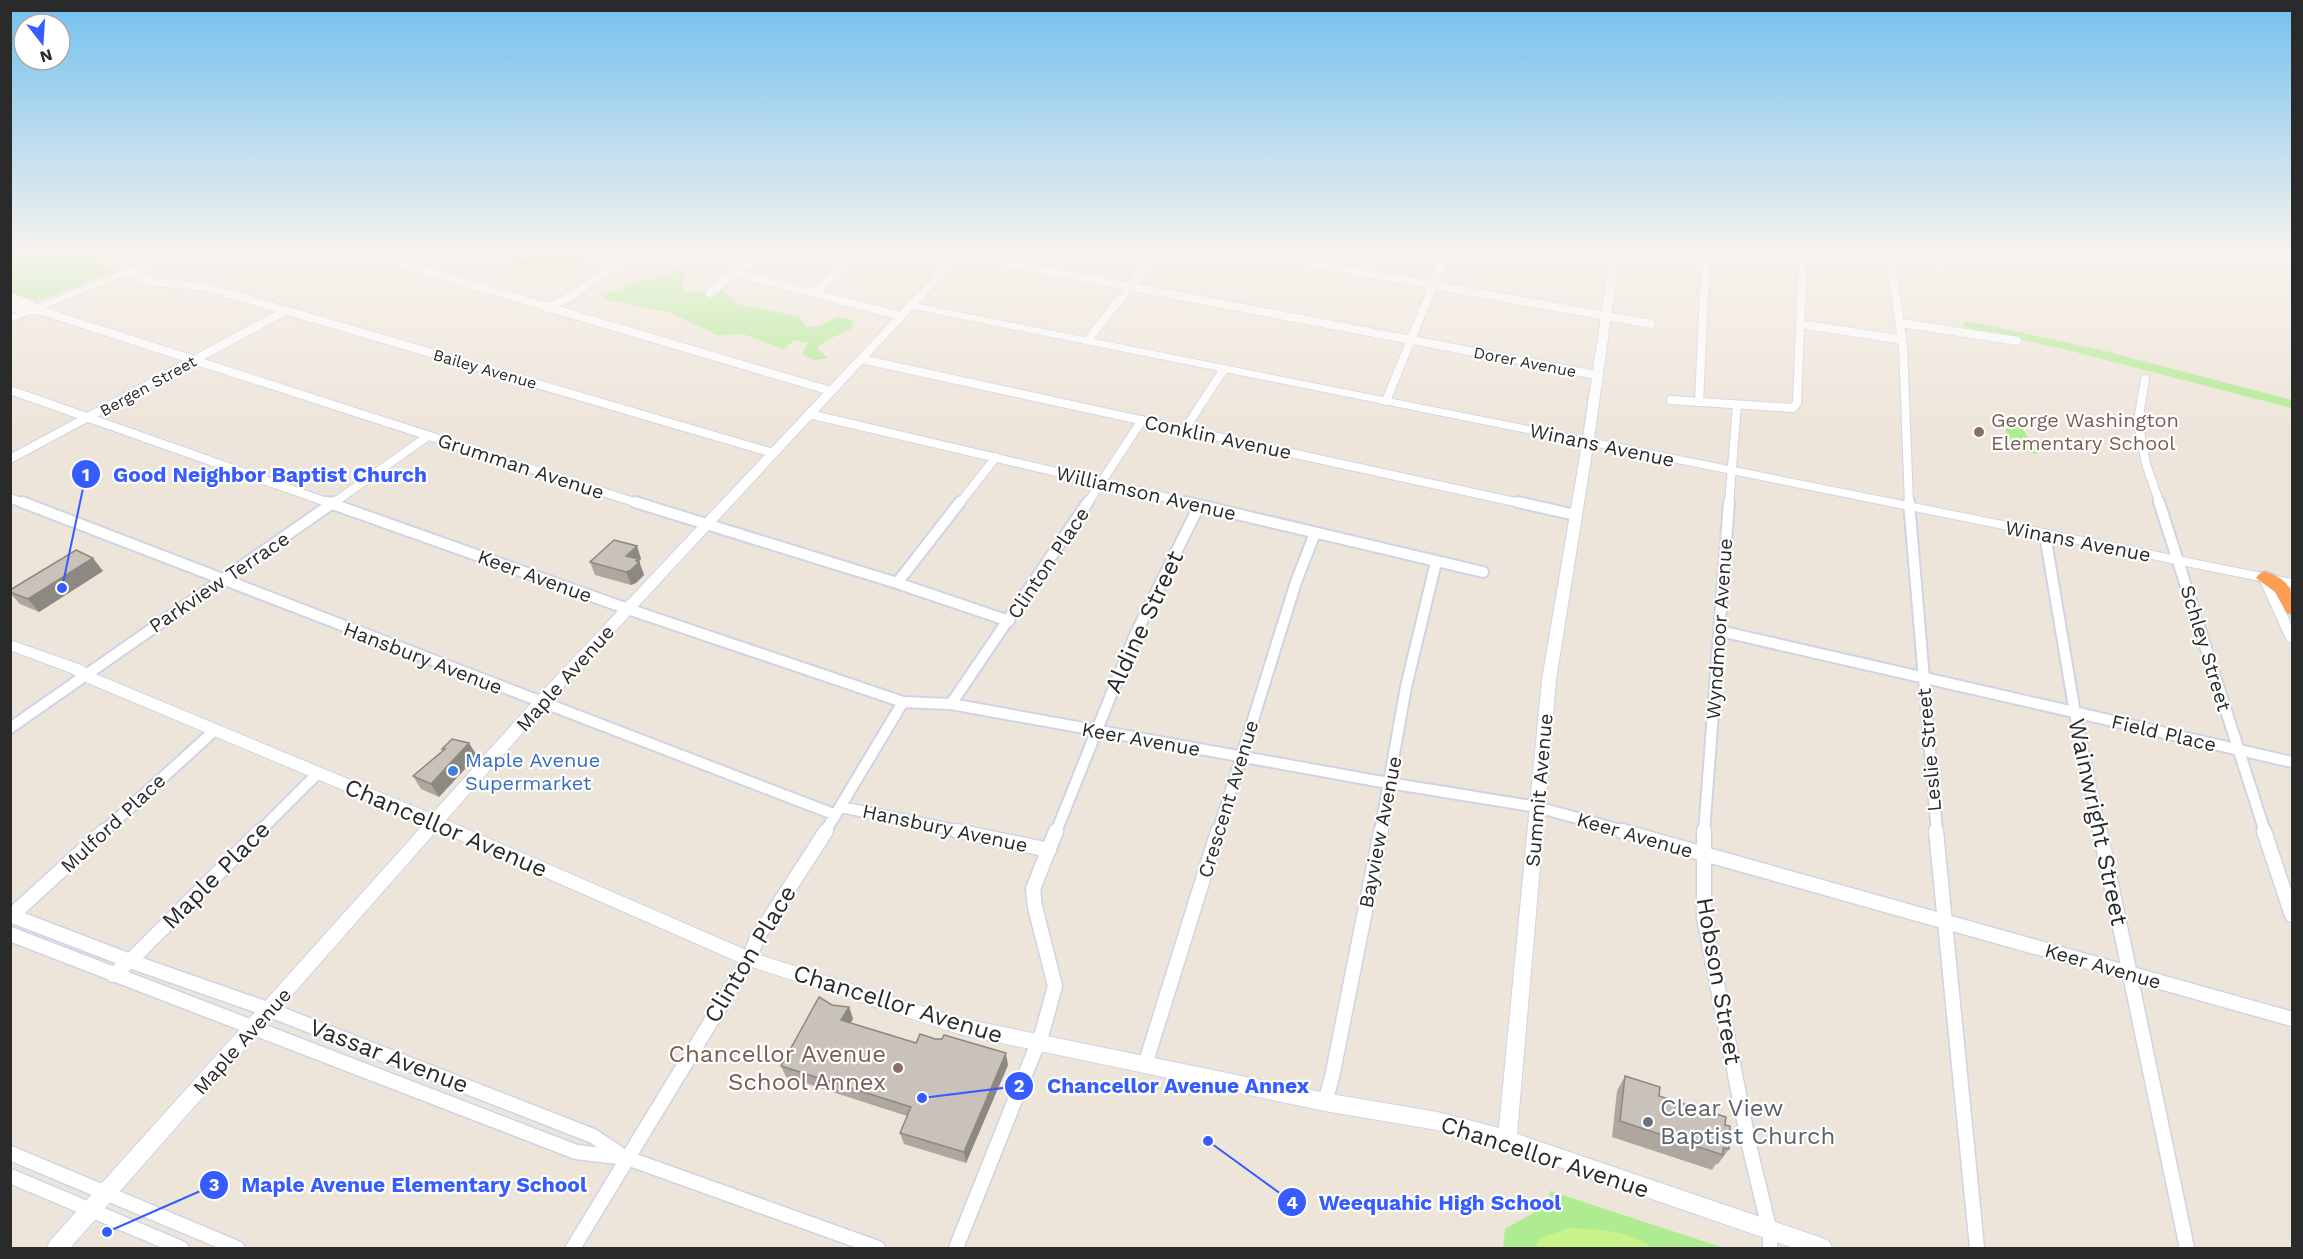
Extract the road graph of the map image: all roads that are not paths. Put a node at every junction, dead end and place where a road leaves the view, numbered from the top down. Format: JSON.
{"nodes":[{"id":1,"x":32,"y":310,"type":"edge"},
{"id":2,"x":36,"y":310,"type":"edge"},
{"id":3,"x":285,"y":310,"type":"joint"},
{"id":4,"x":553,"y":310,"type":"edge"},
{"id":5,"x":877,"y":310,"type":"edge"},
{"id":6,"x":907,"y":310,"type":"edge"},
{"id":7,"x":929,"y":310,"type":"edge"},
{"id":8,"x":1111,"y":310,"type":"edge"},
{"id":9,"x":1254,"y":310,"type":"edge"},
{"id":10,"x":1423,"y":310,"type":"edge"},
{"id":11,"x":1571,"y":310,"type":"edge"},
{"id":12,"x":1607,"y":310,"type":"edge"},
{"id":13,"x":1703,"y":310,"type":"edge"},
{"id":14,"x":1801,"y":310,"type":"edge"},
{"id":15,"x":1899,"y":310,"type":"edge"},
{"id":16,"x":901,"y":316,"type":"junction"},
{"id":17,"x":1606,"y":316,"type":"junction"},
{"id":18,"x":10,"y":319,"type":"edge"},
{"id":19,"x":1901,"y":323,"type":"junction"},
{"id":20,"x":1651,"y":324,"type":"dead end"},
{"id":21,"x":1800,"y":324,"type":"junction"},
{"id":22,"x":1411,"y":340,"type":"junction"},
{"id":23,"x":1903,"y":340,"type":"junction"},
{"id":24,"x":1087,"y":341,"type":"junction"},
{"id":25,"x":2017,"y":341,"type":"dead end"},
{"id":26,"x":861,"y":359,"type":"junction"},
{"id":27,"x":194,"y":360,"type":"junction"},
{"id":28,"x":1224,"y":369,"type":"junction"},
{"id":29,"x":1596,"y":375,"type":"junction"},
{"id":30,"x":2145,"y":379,"type":"dead end"},
{"id":31,"x":10,"y":390,"type":"edge"},
{"id":32,"x":831,"y":391,"type":"junction"},
{"id":33,"x":1671,"y":400,"type":"dead end"},
{"id":34,"x":1699,"y":400,"type":"junction"},
{"id":35,"x":1386,"y":401,"type":"junction"},
{"id":36,"x":1737,"y":405,"type":"junction"},
{"id":37,"x":810,"y":414,"type":"junction"},
{"id":38,"x":89,"y":418,"type":"junction"},
{"id":39,"x":1142,"y":420,"type":"junction"},
{"id":40,"x":1185,"y":429,"type":"junction"},
{"id":41,"x":428,"y":436,"type":"junction"},
{"id":42,"x":1588,"y":442,"type":"junction"},
{"id":43,"x":773,"y":453,"type":"junction"},
{"id":44,"x":996,"y":457,"type":"junction"},
{"id":45,"x":10,"y":459,"type":"edge"},
{"id":46,"x":1731,"y":471,"type":"junction"},
{"id":47,"x":1100,"y":483,"type":"junction"},
{"id":48,"x":10,"y":498,"type":"edge"},
{"id":49,"x":335,"y":504,"type":"junction"},
{"id":50,"x":1199,"y":506,"type":"junction"},
{"id":51,"x":1909,"y":507,"type":"junction"},
{"id":52,"x":1575,"y":515,"type":"junction"},
{"id":53,"x":705,"y":525,"type":"junction"},
{"id":54,"x":1315,"y":533,"type":"junction"},
{"id":55,"x":2045,"y":535,"type":"junction"},
{"id":56,"x":2180,"y":561,"type":"junction"},
{"id":57,"x":1436,"y":562,"type":"junction"},
{"id":58,"x":1483,"y":572,"type":"dead end"},
{"id":59,"x":2265,"y":578,"type":"junction"},
{"id":60,"x":220,"y":580,"type":"junction"},
{"id":61,"x":897,"y":583,"type":"junction"},
{"id":62,"x":2292,"y":583,"type":"edge"},
{"id":63,"x":2292,"y":608,"type":"edge"},
{"id":64,"x":628,"y":609,"type":"junction"},
{"id":65,"x":1009,"y":621,"type":"junction"},
{"id":66,"x":1720,"y":631,"type":"junction"},
{"id":67,"x":2292,"y":638,"type":"edge"},
{"id":68,"x":10,"y":645,"type":"edge"},
{"id":69,"x":86,"y":675,"type":"junction"},
{"id":70,"x":1924,"y":678,"type":"junction"},
{"id":71,"x":903,"y":702,"type":"junction"},
{"id":72,"x":540,"y":703,"type":"junction"},
{"id":73,"x":951,"y":704,"type":"junction"},
{"id":74,"x":2075,"y":713,"type":"junction"},
{"id":75,"x":10,"y":728,"type":"edge"},
{"id":76,"x":215,"y":730,"type":"junction"},
{"id":77,"x":1096,"y":732,"type":"junction"},
{"id":78,"x":2239,"y":749,"type":"junction"},
{"id":79,"x":1242,"y":757,"type":"junction"},
{"id":80,"x":2292,"y":762,"type":"edge"},
{"id":81,"x":318,"y":773,"type":"junction"},
{"id":82,"x":1390,"y":783,"type":"junction"},
{"id":83,"x":1537,"y":807,"type":"junction"},
{"id":84,"x":838,"y":811,"type":"junction"},
{"id":85,"x":435,"y":822,"type":"junction"},
{"id":86,"x":1049,"y":850,"type":"junction"},
{"id":87,"x":1702,"y":853,"type":"junction"},
{"id":88,"x":2292,"y":915,"type":"edge"},
{"id":89,"x":11,"y":916,"type":"edge"},
{"id":90,"x":1944,"y":921,"type":"junction"},
{"id":91,"x":10,"y":934,"type":"edge"},
{"id":92,"x":749,"y":959,"type":"junction"},
{"id":93,"x":130,"y":962,"type":"junction"},
{"id":94,"x":2129,"y":973,"type":"junction"},
{"id":95,"x":113,"y":975,"type":"junction"},
{"id":96,"x":270,"y":1010,"type":"junction"},
{"id":97,"x":2292,"y":1019,"type":"edge"},
{"id":98,"x":254,"y":1027,"type":"junction"},
{"id":99,"x":1038,"y":1043,"type":"junction"},
{"id":100,"x":1145,"y":1065,"type":"junction"},
{"id":101,"x":442,"y":1077,"type":"junction"},
{"id":102,"x":428,"y":1094,"type":"junction"},
{"id":103,"x":1325,"y":1102,"type":"junction"},
{"id":104,"x":1507,"y":1140,"type":"junction"},
{"id":105,"x":10,"y":1154,"type":"edge"},
{"id":106,"x":627,"y":1158,"type":"junction"},
{"id":107,"x":10,"y":1176,"type":"edge"},
{"id":108,"x":106,"y":1194,"type":"junction"},
{"id":109,"x":92,"y":1211,"type":"junction"},
{"id":110,"x":1770,"y":1240,"type":"edge"},
{"id":111,"x":57,"y":1248,"type":"edge"},
{"id":112,"x":181,"y":1248,"type":"edge"},
{"id":113,"x":237,"y":1248,"type":"edge"},
{"id":114,"x":573,"y":1248,"type":"edge"},
{"id":115,"x":878,"y":1248,"type":"edge"},
{"id":116,"x":956,"y":1248,"type":"edge"},
{"id":117,"x":1822,"y":1248,"type":"edge"},
{"id":118,"x":1977,"y":1248,"type":"edge"},
{"id":119,"x":2187,"y":1248,"type":"edge"}],
"edges":[{"from":1,"to":18,"type":"street"},
{"from":2,"to":27,"type":"street","name":"Grumman Avenue"},
{"from":3,"to":27,"type":"street","name":"Bergen Street"},
{"from":3,"to":43,"type":"street","name":"Bailey Avenue"},
{"from":4,"to":32,"type":"street"},
{"from":5,"to":16,"type":"street"},
{"from":6,"to":16,"type":"street","name":"Maple Avenue"},
{"from":7,"to":24,"type":"street","name":"Winans Avenue"},
{"from":8,"to":24,"type":"street"},
{"from":9,"to":22,"type":"street","name":"Dorer Avenue"},
{"from":10,"to":22,"type":"street"},
{"from":11,"to":17,"type":"street"},
{"from":12,"to":17,"type":"street","name":"Summit Avenue"},
{"from":13,"to":34,"type":"street"},
{"from":14,"to":21,"type":"street"},
{"from":15,"to":19,"type":"street","name":"Leslie Street"},
{"from":16,"to":26,"type":"street","name":"Maple Avenue"},
{"from":17,"to":20,"type":"street"},
{"from":17,"to":29,"type":"street","name":"Summit Avenue"},
{"from":19,"to":23,"type":"street","name":"Leslie Street"},
{"from":19,"to":25,"type":"street"},
{"from":21,"to":23,"type":"street"},
{"from":21,"to":36,"type":"street"},
{"from":22,"to":29,"type":"street","name":"Dorer Avenue"},
{"from":22,"to":35,"type":"street"},
{"from":23,"to":51,"type":"street","name":"Leslie Street"},
{"from":24,"to":28,"type":"street","name":"Winans Avenue"},
{"from":26,"to":32,"type":"street","name":"Maple Avenue"},
{"from":26,"to":39,"type":"street","name":"Conklin Avenue"},
{"from":27,"to":38,"type":"street","name":"Bergen Street"},
{"from":27,"to":41,"type":"street","name":"Grumman Avenue"},
{"from":28,"to":35,"type":"street","name":"Winans Avenue"},
{"from":28,"to":40,"type":"street"},
{"from":29,"to":42,"type":"street","name":"Summit Avenue"},
{"from":30,"to":56,"type":"street","name":"Schley Street"},
{"from":31,"to":38,"type":"street","name":"Keer Avenue"},
{"from":32,"to":37,"type":"street","name":"Maple Avenue"},
{"from":33,"to":34,"type":"street"},
{"from":34,"to":36,"type":"street"},
{"from":35,"to":42,"type":"street","name":"Winans Avenue"},
{"from":36,"to":46,"type":"street","name":"Wyndmoor Avenue"},
{"from":37,"to":43,"type":"street","name":"Maple Avenue"},
{"from":37,"to":44,"type":"street","name":"Williamson Avenue"},
{"from":38,"to":45,"type":"street","name":"Bergen Street"},
{"from":38,"to":49,"type":"street","name":"Keer Avenue"},
{"from":39,"to":40,"type":"street","name":"Conklin Avenue"},
{"from":39,"to":47,"type":"street","name":"Clinton Place"},
{"from":40,"to":52,"type":"street","name":"Conklin Avenue"},
{"from":41,"to":49,"type":"street","name":"Parkview Terrace"},
{"from":41,"to":53,"type":"street","name":"Grumman Avenue"},
{"from":42,"to":46,"type":"street","name":"Winans Avenue"},
{"from":42,"to":52,"type":"street","name":"Summit Avenue"},
{"from":43,"to":53,"type":"street","name":"Maple Avenue"},
{"from":44,"to":47,"type":"street","name":"Williamson Avenue"},
{"from":44,"to":61,"type":"street"},
{"from":46,"to":51,"type":"street","name":"Winans Avenue"},
{"from":46,"to":66,"type":"street","name":"Wyndmoor Avenue"},
{"from":47,"to":50,"type":"street","name":"Williamson Avenue"},
{"from":47,"to":65,"type":"street","name":"Clinton Place"},
{"from":48,"to":60,"type":"street","name":"Hansbury Avenue"},
{"from":49,"to":60,"type":"street","name":"Parkview Terrace"},
{"from":49,"to":64,"type":"street","name":"Keer Avenue"},
{"from":50,"to":54,"type":"street","name":"Williamson Avenue"},
{"from":50,"to":77,"type":"street","name":"Aldine Street"},
{"from":51,"to":55,"type":"street","name":"Winans Avenue"},
{"from":51,"to":70,"type":"street","name":"Leslie Street"},
{"from":52,"to":83,"type":"street","name":"Summit Avenue"},
{"from":53,"to":61,"type":"street","name":"Grumman Avenue"},
{"from":53,"to":64,"type":"street","name":"Maple Avenue"},
{"from":54,"to":57,"type":"street","name":"Williamson Avenue"},
{"from":54,"to":79,"type":"street","name":"Crescent Avenue"},
{"from":55,"to":56,"type":"street","name":"Winans Avenue"},
{"from":55,"to":74,"type":"street","name":"Wainwright Street"},
{"from":56,"to":59,"type":"street","name":"Winans Avenue"},
{"from":56,"to":78,"type":"street","name":"Schley Street"},
{"from":57,"to":58,"type":"street","name":"Williamson Avenue"},
{"from":57,"to":82,"type":"street","name":"Bayview Avenue"},
{"from":59,"to":62,"type":"street","name":"Winans Avenue"},
{"from":59,"to":63,"type":"highway"},
{"from":59,"to":67,"type":"street"},
{"from":60,"to":69,"type":"street","name":"Parkview Terrace"},
{"from":60,"to":72,"type":"street","name":"Hansbury Avenue"},
{"from":61,"to":65,"type":"street","name":"Grumman Avenue"},
{"from":64,"to":71,"type":"street","name":"Keer Avenue"},
{"from":64,"to":72,"type":"street","name":"Maple Avenue"},
{"from":65,"to":73,"type":"street","name":"Clinton Place"},
{"from":66,"to":70,"type":"street","name":"Field Place"},
{"from":66,"to":87,"type":"street","name":"Wyndmoor Avenue"},
{"from":68,"to":69,"type":"street","name":"Chancellor Avenue"},
{"from":69,"to":75,"type":"street","name":"Parkview Terrace"},
{"from":69,"to":76,"type":"street","name":"Chancellor Avenue"},
{"from":70,"to":74,"type":"street","name":"Field Place"},
{"from":70,"to":90,"type":"street","name":"Leslie Street"},
{"from":71,"to":73,"type":"street","name":"Keer Avenue"},
{"from":71,"to":84,"type":"street","name":"Clinton Place"},
{"from":72,"to":84,"type":"street","name":"Hansbury Avenue"},
{"from":72,"to":85,"type":"street","name":"Maple Avenue"},
{"from":73,"to":77,"type":"street","name":"Keer Avenue"},
{"from":74,"to":78,"type":"street","name":"Field Place"},
{"from":74,"to":94,"type":"street","name":"Wainwright Street"},
{"from":76,"to":81,"type":"street","name":"Chancellor Avenue"},
{"from":76,"to":89,"type":"street","name":"Mulford Place"},
{"from":77,"to":79,"type":"street","name":"Keer Avenue"},
{"from":77,"to":86,"type":"street","name":"Aldine Street"},
{"from":78,"to":80,"type":"street","name":"Field Place"},
{"from":78,"to":88,"type":"street","name":"Schley Street"},
{"from":79,"to":82,"type":"street","name":"Keer Avenue"},
{"from":79,"to":100,"type":"street","name":"Crescent Avenue"},
{"from":81,"to":85,"type":"street","name":"Chancellor Avenue"},
{"from":81,"to":93,"type":"street","name":"Maple Place"},
{"from":82,"to":83,"type":"street","name":"Keer Avenue"},
{"from":82,"to":103,"type":"street","name":"Bayview Avenue"},
{"from":83,"to":87,"type":"street","name":"Keer Avenue"},
{"from":83,"to":104,"type":"street","name":"Summit Avenue"},
{"from":84,"to":86,"type":"street","name":"Hansbury Avenue"},
{"from":84,"to":92,"type":"street","name":"Clinton Place"},
{"from":85,"to":92,"type":"street","name":"Chancellor Avenue"},
{"from":85,"to":96,"type":"street","name":"Maple Avenue"},
{"from":86,"to":99,"type":"street","name":"Aldine Street"},
{"from":87,"to":90,"type":"street","name":"Keer Avenue"},
{"from":87,"to":110,"type":"street","name":"Hobson Street"},
{"from":89,"to":93,"type":"street","name":"Vassar Avenue"},
{"from":90,"to":94,"type":"street","name":"Keer Avenue"},
{"from":90,"to":118,"type":"street","name":"Leslie Street"},
{"from":91,"to":95,"type":"street","name":"Vassar Avenue"},
{"from":92,"to":99,"type":"street","name":"Chancellor Avenue"},
{"from":92,"to":106,"type":"street","name":"Clinton Place"},
{"from":93,"to":95,"type":"street","name":"Maple Place"},
{"from":93,"to":96,"type":"street","name":"Vassar Avenue"},
{"from":94,"to":97,"type":"street","name":"Keer Avenue"},
{"from":94,"to":119,"type":"street","name":"Wainwright Street"},
{"from":95,"to":98,"type":"street","name":"Vassar Avenue"},
{"from":96,"to":98,"type":"street","name":"Maple Avenue"},
{"from":96,"to":101,"type":"street","name":"Vassar Avenue"},
{"from":98,"to":102,"type":"street","name":"Vassar Avenue"},
{"from":98,"to":108,"type":"street","name":"Maple Avenue"},
{"from":99,"to":100,"type":"street","name":"Chancellor Avenue"},
{"from":99,"to":116,"type":"street","name":"Aldine Street"},
{"from":100,"to":103,"type":"street","name":"Chancellor Avenue"},
{"from":101,"to":102,"type":"street"},
{"from":101,"to":106,"type":"street","name":"Vassar Avenue"},
{"from":102,"to":106,"type":"street","name":"Vassar Avenue"},
{"from":103,"to":104,"type":"street","name":"Chancellor Avenue"},
{"from":104,"to":110,"type":"street","name":"Chancellor Avenue"},
{"from":105,"to":108,"type":"street"},
{"from":106,"to":114,"type":"street","name":"Clinton Place"},
{"from":106,"to":115,"type":"street","name":"Vassar Avenue"},
{"from":107,"to":109,"type":"street"},
{"from":108,"to":109,"type":"street","name":"Maple Avenue"},
{"from":108,"to":113,"type":"street"},
{"from":109,"to":111,"type":"street","name":"Maple Avenue"},
{"from":109,"to":112,"type":"street"},
{"from":110,"to":117,"type":"street","name":"Chancellor Avenue"}]}
